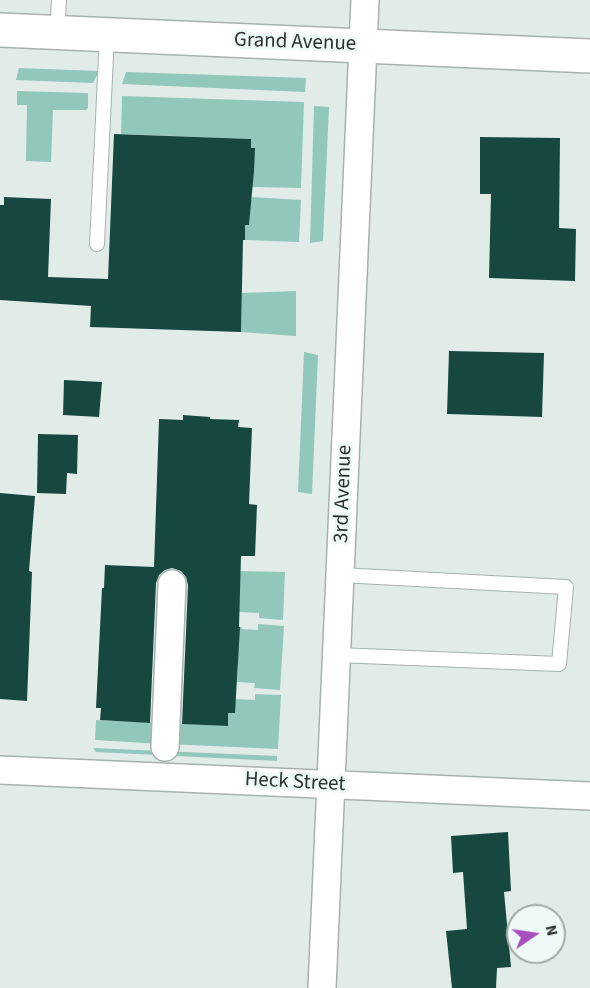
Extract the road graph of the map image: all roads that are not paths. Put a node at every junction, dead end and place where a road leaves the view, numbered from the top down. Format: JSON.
{"nodes":[{"id":1,"x":58,"y":0,"type":"edge"},
{"id":2,"x":365,"y":0,"type":"edge"},
{"id":3,"x":0,"y":30,"type":"edge"},
{"id":4,"x":57,"y":33,"type":"junction"},
{"id":5,"x":107,"y":35,"type":"junction"},
{"id":6,"x":363,"y":46,"type":"junction"},
{"id":7,"x":590,"y":56,"type":"edge"},
{"id":8,"x":97,"y":244,"type":"dead end"},
{"id":9,"x":340,"y":575,"type":"junction"},
{"id":10,"x":172,"y":584,"type":"dead end"},
{"id":11,"x":337,"y":655,"type":"junction"},
{"id":12,"x":165,"y":747,"type":"dead end"},
{"id":13,"x":0,"y":770,"type":"edge"},
{"id":14,"x":331,"y":785,"type":"junction"},
{"id":15,"x":590,"y":796,"type":"edge"},
{"id":16,"x":322,"y":988,"type":"edge"}],
"edges":[{"from":1,"to":4,"type":"lane"},
{"from":2,"to":6,"type":"street","name":"3rd Avenue"},
{"from":3,"to":4,"type":"street","name":"Grand Avenue"},
{"from":4,"to":5,"type":"street","name":"Grand Avenue"},
{"from":5,"to":6,"type":"street","name":"Grand Avenue"},
{"from":5,"to":8,"type":"lane"},
{"from":6,"to":7,"type":"street","name":"Grand Avenue"},
{"from":6,"to":9,"type":"street","name":"3rd Avenue"},
{"from":9,"to":11,"type":"street","name":"3rd Avenue"},
{"from":9,"to":11,"type":"lane"},
{"from":10,"to":12,"type":"street"},
{"from":11,"to":14,"type":"street","name":"3rd Avenue"},
{"from":13,"to":14,"type":"street","name":"Heck Street"},
{"from":14,"to":15,"type":"street","name":"Heck Street"},
{"from":14,"to":16,"type":"street","name":"3rd Avenue"}]}
